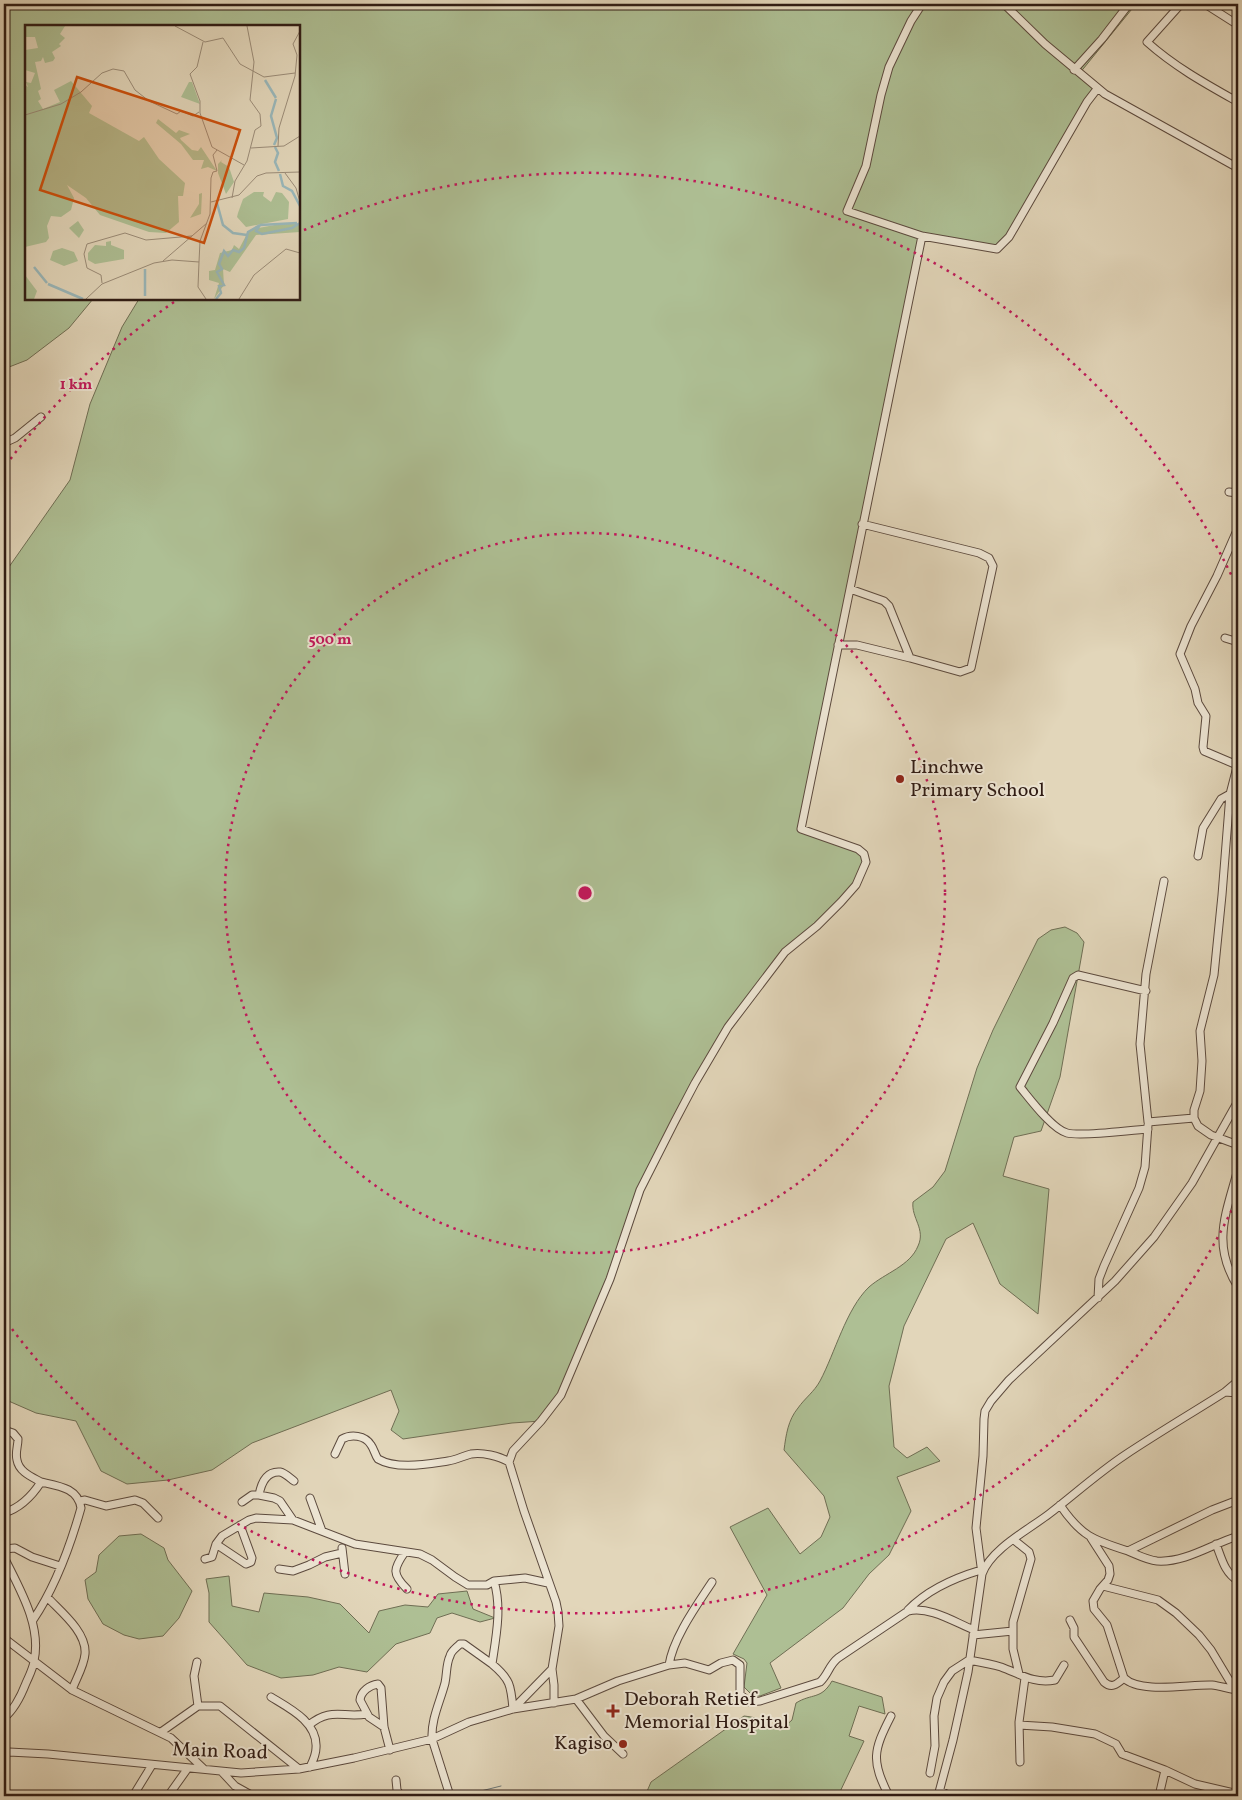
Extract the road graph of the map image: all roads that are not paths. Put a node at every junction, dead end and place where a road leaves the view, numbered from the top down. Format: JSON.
{"nodes":[{"id":1,"x":922,"y":4,"type":"edge"},
{"id":2,"x":1004,"y":4,"type":"edge"},
{"id":3,"x":1129,"y":4,"type":"edge"},
{"id":4,"x":1181,"y":4,"type":"edge"},
{"id":5,"x":1205,"y":4,"type":"edge"},
{"id":6,"x":1238,"y":25,"type":"edge"},
{"id":7,"x":1074,"y":70,"type":"junction"},
{"id":8,"x":1097,"y":88,"type":"junction"},
{"id":9,"x":1238,"y":102,"type":"edge"},
{"id":10,"x":1238,"y":159,"type":"edge"},
{"id":11,"x":1236,"y":167,"type":"edge"},
{"id":12,"x":922,"y":236,"type":"junction"},
{"id":13,"x":41,"y":416,"type":"dead end"},
{"id":14,"x":4,"y":443,"type":"edge"},
{"id":15,"x":1229,"y":492,"type":"dead end"},
{"id":16,"x":1238,"y":493,"type":"edge"},
{"id":17,"x":862,"y":524,"type":"junction"},
{"id":18,"x":1238,"y":528,"type":"edge"},
{"id":19,"x":850,"y":589,"type":"junction"},
{"id":20,"x":1225,"y":638,"type":"dead end"},
{"id":21,"x":1238,"y":642,"type":"edge"},
{"id":22,"x":838,"y":645,"type":"junction"},
{"id":23,"x":910,"y":658,"type":"junction"},
{"id":24,"x":1238,"y":764,"type":"edge"},
{"id":25,"x":1230,"y":794,"type":"junction"},
{"id":26,"x":1198,"y":856,"type":"dead end"},
{"id":27,"x":1164,"y":880,"type":"dead end"},
{"id":28,"x":1146,"y":991,"type":"junction"},
{"id":29,"x":1238,"y":1101,"type":"edge"},
{"id":30,"x":1194,"y":1118,"type":"junction"},
{"id":31,"x":1148,"y":1126,"type":"junction"},
{"id":32,"x":1218,"y":1138,"type":"junction"},
{"id":33,"x":1238,"y":1144,"type":"edge"},
{"id":34,"x":1238,"y":1169,"type":"edge"},
{"id":35,"x":1238,"y":1287,"type":"edge"},
{"id":36,"x":1098,"y":1298,"type":"junction"},
{"id":37,"x":1238,"y":1381,"type":"edge"},
{"id":38,"x":1225,"y":1392,"type":"junction"},
{"id":39,"x":1238,"y":1393,"type":"edge"},
{"id":40,"x":4,"y":1430,"type":"edge"},
{"id":41,"x":335,"y":1454,"type":"dead end"},
{"id":42,"x":509,"y":1462,"type":"junction"},
{"id":43,"x":42,"y":1482,"type":"junction"},
{"id":44,"x":294,"y":1482,"type":"dead end"},
{"id":45,"x":259,"y":1495,"type":"junction"},
{"id":46,"x":310,"y":1498,"type":"dead end"},
{"id":47,"x":1238,"y":1500,"type":"edge"},
{"id":48,"x":80,"y":1501,"type":"junction"},
{"id":49,"x":242,"y":1502,"type":"dead end"},
{"id":50,"x":1060,"y":1505,"type":"junction"},
{"id":51,"x":4,"y":1514,"type":"edge"},
{"id":52,"x":158,"y":1518,"type":"dead end"},
{"id":53,"x":293,"y":1520,"type":"junction"},
{"id":54,"x":240,"y":1525,"type":"junction"},
{"id":55,"x":322,"y":1531,"type":"junction"},
{"id":56,"x":1238,"y":1536,"type":"edge"},
{"id":57,"x":1091,"y":1538,"type":"junction"},
{"id":58,"x":342,"y":1540,"type":"junction"},
{"id":59,"x":1014,"y":1540,"type":"junction"},
{"id":60,"x":216,"y":1544,"type":"junction"},
{"id":61,"x":1216,"y":1544,"type":"junction"},
{"id":62,"x":4,"y":1549,"type":"edge"},
{"id":63,"x":1128,"y":1551,"type":"junction"},
{"id":64,"x":405,"y":1552,"type":"junction"},
{"id":65,"x":342,"y":1553,"type":"junction"},
{"id":66,"x":4,"y":1557,"type":"edge"},
{"id":67,"x":205,"y":1559,"type":"dead end"},
{"id":68,"x":60,"y":1566,"type":"junction"},
{"id":69,"x":280,"y":1569,"type":"dead end"},
{"id":70,"x":981,"y":1572,"type":"junction"},
{"id":71,"x":345,"y":1574,"type":"dead end"},
{"id":72,"x":494,"y":1581,"type":"junction"},
{"id":73,"x":1238,"y":1581,"type":"edge"},
{"id":74,"x":712,"y":1582,"type":"dead end"},
{"id":75,"x":548,"y":1583,"type":"junction"},
{"id":76,"x":1103,"y":1586,"type":"junction"},
{"id":77,"x":407,"y":1589,"type":"dead end"},
{"id":78,"x":47,"y":1597,"type":"junction"},
{"id":79,"x":908,"y":1611,"type":"junction"},
{"id":80,"x":33,"y":1620,"type":"junction"},
{"id":81,"x":1070,"y":1620,"type":"dead end"},
{"id":82,"x":1013,"y":1631,"type":"junction"},
{"id":83,"x":973,"y":1633,"type":"junction"},
{"id":84,"x":4,"y":1638,"type":"edge"},
{"id":85,"x":969,"y":1660,"type":"junction"},
{"id":86,"x":34,"y":1661,"type":"junction"},
{"id":87,"x":197,"y":1662,"type":"dead end"},
{"id":88,"x":492,"y":1664,"type":"junction"},
{"id":89,"x":669,"y":1664,"type":"junction"},
{"id":90,"x":1064,"y":1665,"type":"dead end"},
{"id":91,"x":552,"y":1668,"type":"junction"},
{"id":92,"x":1022,"y":1676,"type":"junction"},
{"id":93,"x":1124,"y":1678,"type":"junction"},
{"id":94,"x":72,"y":1690,"type":"junction"},
{"id":95,"x":1237,"y":1690,"type":"edge"},
{"id":96,"x":271,"y":1697,"type":"dead end"},
{"id":97,"x":576,"y":1699,"type":"junction"},
{"id":98,"x":554,"y":1703,"type":"junction"},
{"id":99,"x":198,"y":1706,"type":"junction"},
{"id":100,"x":513,"y":1709,"type":"junction"},
{"id":101,"x":367,"y":1714,"type":"junction"},
{"id":102,"x":891,"y":1716,"type":"dead end"},
{"id":103,"x":4,"y":1718,"type":"edge"},
{"id":104,"x":309,"y":1725,"type":"junction"},
{"id":105,"x":1019,"y":1725,"type":"junction"},
{"id":106,"x":384,"y":1727,"type":"junction"},
{"id":107,"x":161,"y":1732,"type":"junction"},
{"id":108,"x":432,"y":1739,"type":"junction"},
{"id":109,"x":390,"y":1750,"type":"junction"},
{"id":110,"x":4,"y":1753,"type":"edge"},
{"id":111,"x":623,"y":1754,"type":"dead end"},
{"id":112,"x":1020,"y":1762,"type":"dead end"},
{"id":113,"x":152,"y":1765,"type":"junction"},
{"id":114,"x":310,"y":1767,"type":"junction"},
{"id":115,"x":188,"y":1768,"type":"junction"},
{"id":116,"x":204,"y":1769,"type":"junction"},
{"id":117,"x":299,"y":1769,"type":"junction"},
{"id":118,"x":1165,"y":1770,"type":"junction"},
{"id":119,"x":222,"y":1772,"type":"junction"},
{"id":120,"x":930,"y":1773,"type":"dead end"},
{"id":121,"x":396,"y":1780,"type":"dead end"},
{"id":122,"x":939,"y":1794,"type":"edge"},
{"id":123,"x":1238,"y":1794,"type":"edge"},
{"id":124,"x":133,"y":1796,"type":"edge"},
{"id":125,"x":168,"y":1796,"type":"edge"},
{"id":126,"x":253,"y":1796,"type":"edge"},
{"id":127,"x":401,"y":1796,"type":"edge"},
{"id":128,"x":450,"y":1796,"type":"edge"},
{"id":129,"x":889,"y":1796,"type":"edge"},
{"id":130,"x":951,"y":1796,"type":"edge"},
{"id":131,"x":1159,"y":1796,"type":"edge"}],
"edges":[{"from":1,"to":12,"type":"street"},
{"from":2,"to":7,"type":"street"},
{"from":3,"to":7,"type":"street"},
{"from":4,"to":9,"type":"street"},
{"from":5,"to":6,"type":"street"},
{"from":7,"to":8,"type":"street"},
{"from":8,"to":11,"type":"street"},
{"from":8,"to":12,"type":"street"},
{"from":10,"to":11,"type":"street"},
{"from":12,"to":17,"type":"street"},
{"from":13,"to":14,"type":"street"},
{"from":15,"to":16,"type":"street"},
{"from":17,"to":19,"type":"street"},
{"from":17,"to":23,"type":"street"},
{"from":18,"to":24,"type":"street"},
{"from":19,"to":22,"type":"street"},
{"from":19,"to":23,"type":"street"},
{"from":20,"to":21,"type":"street"},
{"from":22,"to":23,"type":"street"},
{"from":22,"to":42,"type":"street"},
{"from":24,"to":25,"type":"street"},
{"from":25,"to":26,"type":"street"},
{"from":25,"to":30,"type":"street"},
{"from":27,"to":28,"type":"street"},
{"from":28,"to":31,"type":"street"},
{"from":28,"to":31,"type":"street"},
{"from":29,"to":32,"type":"street"},
{"from":30,"to":31,"type":"street"},
{"from":30,"to":32,"type":"street"},
{"from":31,"to":36,"type":"street"},
{"from":32,"to":33,"type":"street"},
{"from":32,"to":36,"type":"street"},
{"from":34,"to":35,"type":"street"},
{"from":36,"to":70,"type":"street"},
{"from":37,"to":38,"type":"street"},
{"from":38,"to":39,"type":"street"},
{"from":38,"to":50,"type":"street"},
{"from":40,"to":43,"type":"street"},
{"from":41,"to":42,"type":"street"},
{"from":42,"to":75,"type":"street"},
{"from":43,"to":48,"type":"street"},
{"from":43,"to":51,"type":"street"},
{"from":44,"to":45,"type":"street"},
{"from":45,"to":49,"type":"street"},
{"from":45,"to":53,"type":"street"},
{"from":46,"to":55,"type":"street"},
{"from":47,"to":63,"type":"street"},
{"from":48,"to":52,"type":"street"},
{"from":48,"to":68,"type":"street"},
{"from":50,"to":57,"type":"street"},
{"from":50,"to":59,"type":"street"},
{"from":53,"to":54,"type":"street"},
{"from":53,"to":55,"type":"street"},
{"from":54,"to":60,"type":"street"},
{"from":54,"to":60,"type":"street"},
{"from":55,"to":58,"type":"street"},
{"from":56,"to":61,"type":"street"},
{"from":57,"to":63,"type":"street"},
{"from":57,"to":76,"type":"street"},
{"from":58,"to":64,"type":"street"},
{"from":58,"to":65,"type":"street"},
{"from":59,"to":70,"type":"street"},
{"from":59,"to":82,"type":"street"},
{"from":60,"to":67,"type":"street"},
{"from":61,"to":63,"type":"street"},
{"from":61,"to":73,"type":"street"},
{"from":62,"to":68,"type":"street"},
{"from":64,"to":72,"type":"street"},
{"from":64,"to":77,"type":"street"},
{"from":65,"to":69,"type":"street"},
{"from":65,"to":71,"type":"street"},
{"from":66,"to":80,"type":"street"},
{"from":68,"to":78,"type":"street"},
{"from":70,"to":79,"type":"street"},
{"from":70,"to":83,"type":"street"},
{"from":72,"to":75,"type":"street"},
{"from":72,"to":88,"type":"street"},
{"from":74,"to":89,"type":"street"},
{"from":75,"to":91,"type":"street"},
{"from":76,"to":93,"type":"street"},
{"from":76,"to":95,"type":"street"},
{"from":78,"to":80,"type":"street"},
{"from":78,"to":94,"type":"street"},
{"from":79,"to":83,"type":"street"},
{"from":79,"to":89,"type":"street"},
{"from":80,"to":86,"type":"street"},
{"from":81,"to":93,"type":"street"},
{"from":82,"to":83,"type":"street"},
{"from":82,"to":92,"type":"street"},
{"from":83,"to":85,"type":"street"},
{"from":84,"to":86,"type":"street"},
{"from":85,"to":92,"type":"street"},
{"from":85,"to":120,"type":"street"},
{"from":85,"to":122,"type":"street"},
{"from":86,"to":94,"type":"street"},
{"from":86,"to":103,"type":"street"},
{"from":87,"to":99,"type":"street"},
{"from":88,"to":100,"type":"street"},
{"from":88,"to":108,"type":"street"},
{"from":89,"to":97,"type":"street","name":"Main Road"},
{"from":90,"to":92,"type":"street"},
{"from":91,"to":98,"type":"street"},
{"from":91,"to":100,"type":"street"},
{"from":92,"to":105,"type":"street"},
{"from":93,"to":95,"type":"street"},
{"from":94,"to":107,"type":"street"},
{"from":96,"to":104,"type":"street"},
{"from":97,"to":98,"type":"street","name":"Main Road"},
{"from":97,"to":111,"type":"street"},
{"from":98,"to":100,"type":"street","name":"Main Road"},
{"from":99,"to":107,"type":"street"},
{"from":99,"to":117,"type":"street"},
{"from":100,"to":108,"type":"street","name":"Main Road"},
{"from":101,"to":104,"type":"street"},
{"from":101,"to":106,"type":"street"},
{"from":101,"to":106,"type":"street"},
{"from":102,"to":129,"type":"street"},
{"from":104,"to":114,"type":"street"},
{"from":105,"to":112,"type":"street"},
{"from":105,"to":118,"type":"street"},
{"from":106,"to":109,"type":"street"},
{"from":107,"to":116,"type":"street"},
{"from":108,"to":109,"type":"street","name":"Main Road"},
{"from":108,"to":128,"type":"street"},
{"from":109,"to":114,"type":"street","name":"Main Road"},
{"from":110,"to":113,"type":"street","name":"Main Road"},
{"from":113,"to":115,"type":"street","name":"Main Road"},
{"from":113,"to":124,"type":"street"},
{"from":114,"to":117,"type":"street","name":"Main Road"},
{"from":115,"to":116,"type":"street","name":"Main Road"},
{"from":115,"to":125,"type":"street"},
{"from":116,"to":119,"type":"street","name":"Main Road"},
{"from":117,"to":119,"type":"street","name":"Main Road"},
{"from":118,"to":123,"type":"street"},
{"from":118,"to":131,"type":"street"},
{"from":119,"to":126,"type":"street"},
{"from":121,"to":127,"type":"street"},
{"from":122,"to":130,"type":"street"}]}
